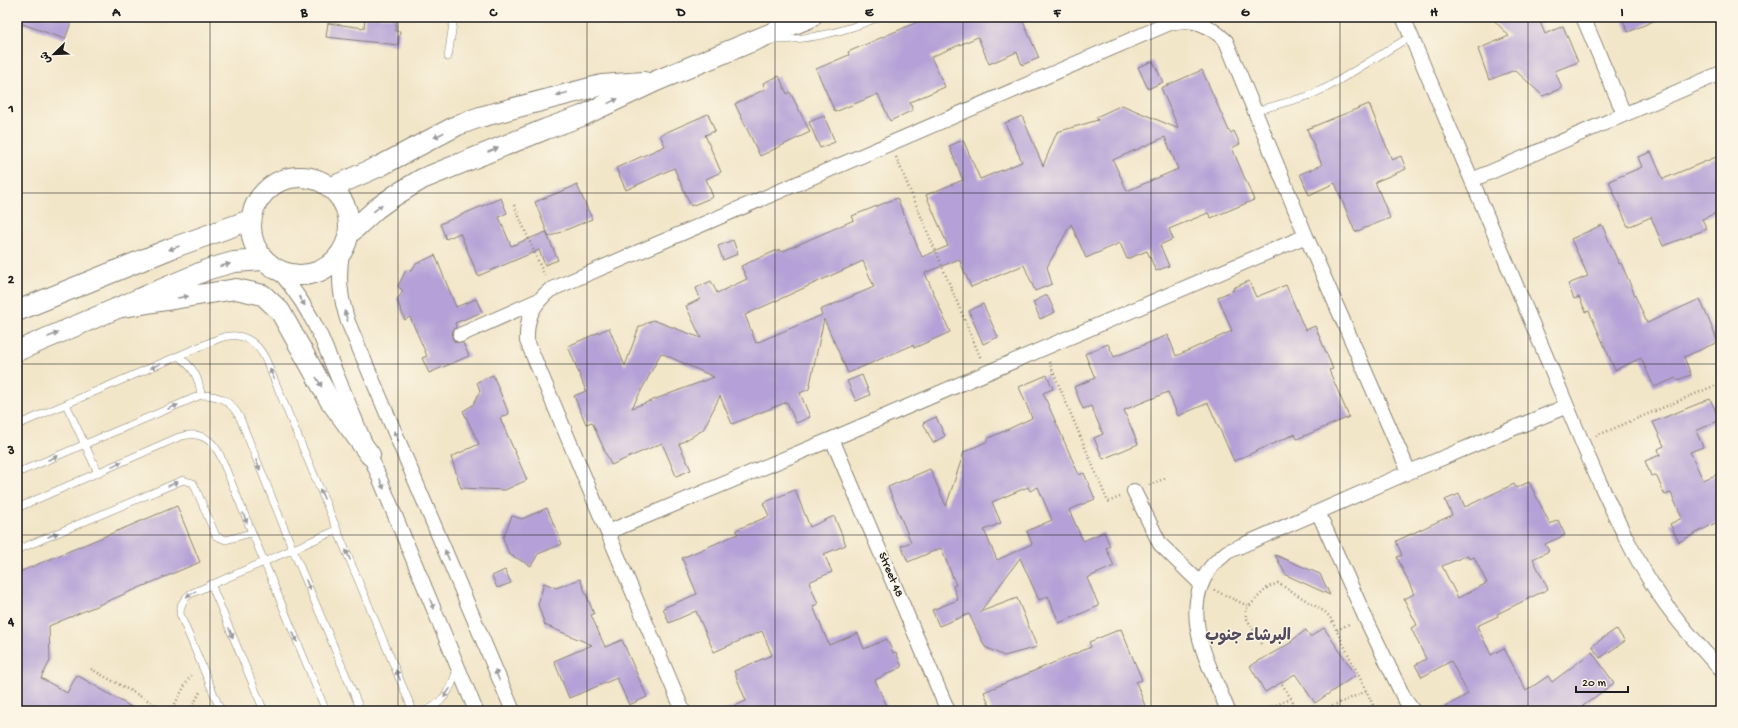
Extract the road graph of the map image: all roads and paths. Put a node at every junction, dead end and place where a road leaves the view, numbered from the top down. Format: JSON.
{"nodes":[{"id":1,"x":454,"y":17,"type":"edge"},
{"id":2,"x":811,"y":17,"type":"edge"},
{"id":3,"x":879,"y":17,"type":"edge"},
{"id":4,"x":1402,"y":17,"type":"edge"},
{"id":5,"x":1583,"y":17,"type":"edge"},
{"id":6,"x":1411,"y":36,"type":"junction"},
{"id":7,"x":758,"y":40,"type":"junction"},
{"id":8,"x":448,"y":58,"type":"dead end"},
{"id":9,"x":1721,"y":73,"type":"edge"},
{"id":10,"x":656,"y":81,"type":"junction"},
{"id":11,"x":1256,"y":111,"type":"junction"},
{"id":12,"x":1624,"y":114,"type":"junction"},
{"id":13,"x":890,"y":144,"type":"junction"},
{"id":14,"x":1472,"y":180,"type":"junction"},
{"id":15,"x":332,"y":187,"type":"junction"},
{"id":16,"x":514,"y":205,"type":"dead end"},
{"id":17,"x":250,"y":220,"type":"junction"},
{"id":18,"x":1306,"y":236,"type":"junction"},
{"id":19,"x":346,"y":243,"type":"junction"},
{"id":20,"x":270,"y":265,"type":"junction"},
{"id":21,"x":550,"y":290,"type":"junction"},
{"id":22,"x":539,"y":300,"type":"junction"},
{"id":23,"x":117,"y":308,"type":"junction"},
{"id":24,"x":17,"y":311,"type":"edge"},
{"id":25,"x":460,"y":335,"type":"dead end"},
{"id":26,"x":1043,"y":348,"type":"junction"},
{"id":27,"x":17,"y":351,"type":"edge"},
{"id":28,"x":178,"y":356,"type":"junction"},
{"id":29,"x":986,"y":373,"type":"junction"},
{"id":30,"x":1721,"y":383,"type":"edge"},
{"id":31,"x":201,"y":395,"type":"junction"},
{"id":32,"x":66,"y":404,"type":"junction"},
{"id":33,"x":1567,"y":406,"type":"junction"},
{"id":34,"x":17,"y":425,"type":"edge"},
{"id":35,"x":832,"y":439,"type":"junction"},
{"id":36,"x":1582,"y":442,"type":"junction"},
{"id":37,"x":85,"y":444,"type":"junction"},
{"id":38,"x":370,"y":455,"type":"junction"},
{"id":39,"x":1409,"y":472,"type":"junction"},
{"id":40,"x":17,"y":473,"type":"edge"},
{"id":41,"x":98,"y":473,"type":"junction"},
{"id":42,"x":1166,"y":478,"type":"dead end"},
{"id":43,"x":1134,"y":491,"type":"junction"},
{"id":44,"x":17,"y":508,"type":"edge"},
{"id":45,"x":1318,"y":512,"type":"junction"},
{"id":46,"x":337,"y":530,"type":"junction"},
{"id":47,"x":608,"y":532,"type":"junction"},
{"id":48,"x":251,"y":533,"type":"junction"},
{"id":49,"x":17,"y":550,"type":"edge"},
{"id":50,"x":293,"y":550,"type":"junction"},
{"id":51,"x":263,"y":562,"type":"junction"},
{"id":52,"x":211,"y":584,"type":"junction"},
{"id":53,"x":1201,"y":584,"type":"junction"},
{"id":54,"x":1248,"y":606,"type":"junction"},
{"id":55,"x":1261,"y":644,"type":"dead end"},
{"id":56,"x":199,"y":660,"type":"junction"},
{"id":57,"x":458,"y":667,"type":"junction"},
{"id":58,"x":91,"y":669,"type":"dead end"},
{"id":59,"x":1721,"y":670,"type":"edge"},
{"id":60,"x":207,"y":678,"type":"junction"},
{"id":61,"x":1282,"y":684,"type":"dead end"},
{"id":62,"x":1367,"y":691,"type":"junction"},
{"id":63,"x":1291,"y":698,"type":"junction"},
{"id":64,"x":1376,"y":709,"type":"dead end"},
{"id":65,"x":167,"y":711,"type":"edge"},
{"id":66,"x":171,"y":711,"type":"edge"},
{"id":67,"x":190,"y":711,"type":"edge"},
{"id":68,"x":221,"y":711,"type":"edge"},
{"id":69,"x":264,"y":711,"type":"edge"},
{"id":70,"x":326,"y":711,"type":"edge"},
{"id":71,"x":361,"y":711,"type":"edge"},
{"id":72,"x":413,"y":711,"type":"edge"},
{"id":73,"x":425,"y":711,"type":"edge"},
{"id":74,"x":476,"y":711,"type":"edge"},
{"id":75,"x":513,"y":711,"type":"edge"},
{"id":76,"x":682,"y":711,"type":"edge"},
{"id":77,"x":948,"y":711,"type":"edge"},
{"id":78,"x":1228,"y":711,"type":"edge"},
{"id":79,"x":1261,"y":711,"type":"edge"},
{"id":80,"x":1299,"y":711,"type":"edge"},
{"id":81,"x":1320,"y":711,"type":"edge"},
{"id":82,"x":1413,"y":711,"type":"edge"}],
"edges":[{"from":1,"to":8,"type":"lane"},
{"from":2,"to":7,"type":"street"},
{"from":3,"to":7,"type":"lane"},
{"from":4,"to":6,"type":"street"},
{"from":5,"to":12,"type":"street"},
{"from":6,"to":11,"type":"lane"},
{"from":6,"to":14,"type":"street"},
{"from":7,"to":10,"type":"street"},
{"from":9,"to":12,"type":"street"},
{"from":10,"to":15,"type":"street","one_way":true},
{"from":19,"to":10,"type":"street","one_way":true},
{"from":11,"to":13,"type":"street"},
{"from":11,"to":18,"type":"street"},
{"from":12,"to":14,"type":"street"},
{"from":13,"to":21,"type":"street"},
{"from":13,"to":29,"type":"path"},
{"from":14,"to":33,"type":"street"},
{"from":15,"to":17,"type":"street"},
{"from":15,"to":19,"type":"street"},
{"from":16,"to":21,"type":"path"},
{"from":17,"to":20,"type":"street"},
{"from":17,"to":24,"type":"street","one_way":true},
{"from":18,"to":26,"type":"street"},
{"from":18,"to":39,"type":"street"},
{"from":19,"to":20,"type":"street"},
{"from":75,"to":19,"type":"street","one_way":true},
{"from":23,"to":20,"type":"street","one_way":true},
{"from":20,"to":38,"type":"street","one_way":true},
{"from":21,"to":22,"type":"street"},
{"from":22,"to":25,"type":"street"},
{"from":22,"to":47,"type":"street"},
{"from":27,"to":23,"type":"street","one_way":true},
{"from":23,"to":38,"type":"street","one_way":true},
{"from":26,"to":29,"type":"street"},
{"from":26,"to":43,"type":"path"},
{"from":28,"to":31,"type":"lane"},
{"from":28,"to":32,"type":"lane","one_way":true},
{"from":46,"to":28,"type":"lane","one_way":true},
{"from":29,"to":35,"type":"street"},
{"from":30,"to":36,"type":"path"},
{"from":37,"to":31,"type":"lane","one_way":true},
{"from":31,"to":50,"type":"lane","one_way":true},
{"from":32,"to":34,"type":"lane"},
{"from":32,"to":37,"type":"lane"},
{"from":33,"to":36,"type":"street"},
{"from":33,"to":39,"type":"street"},
{"from":35,"to":47,"type":"street"},
{"from":35,"to":77,"type":"street","name":"Street 48"},
{"from":36,"to":59,"type":"street"},
{"from":40,"to":37,"type":"lane","one_way":true},
{"from":37,"to":41,"type":"lane"},
{"from":38,"to":57,"type":"street","one_way":true},
{"from":39,"to":45,"type":"street"},
{"from":41,"to":44,"type":"lane"},
{"from":41,"to":48,"type":"lane","one_way":true},
{"from":42,"to":43,"type":"path"},
{"from":43,"to":53,"type":"street"},
{"from":45,"to":53,"type":"street"},
{"from":45,"to":82,"type":"street"},
{"from":46,"to":50,"type":"lane"},
{"from":72,"to":46,"type":"lane","one_way":true},
{"from":47,"to":76,"type":"street"},
{"from":49,"to":48,"type":"lane","one_way":true},
{"from":48,"to":51,"type":"lane"},
{"from":50,"to":51,"type":"lane"},
{"from":50,"to":71,"type":"lane","one_way":true},
{"from":51,"to":52,"type":"lane"},
{"from":51,"to":70,"type":"lane","one_way":true},
{"from":52,"to":56,"type":"lane","one_way":true},
{"from":52,"to":69,"type":"lane","one_way":true},
{"from":53,"to":54,"type":"path"},
{"from":53,"to":78,"type":"street"},
{"from":54,"to":55,"type":"path"},
{"from":54,"to":62,"type":"path"},
{"from":56,"to":60,"type":"lane"},
{"from":56,"to":66,"type":"path"},
{"from":57,"to":73,"type":"lane","one_way":true},
{"from":57,"to":74,"type":"street"},
{"from":58,"to":65,"type":"path"},
{"from":60,"to":67,"type":"path"},
{"from":60,"to":68,"type":"lane"},
{"from":61,"to":63,"type":"path"},
{"from":62,"to":64,"type":"path"},
{"from":62,"to":81,"type":"path"},
{"from":63,"to":79,"type":"path"},
{"from":63,"to":80,"type":"path"}]}
